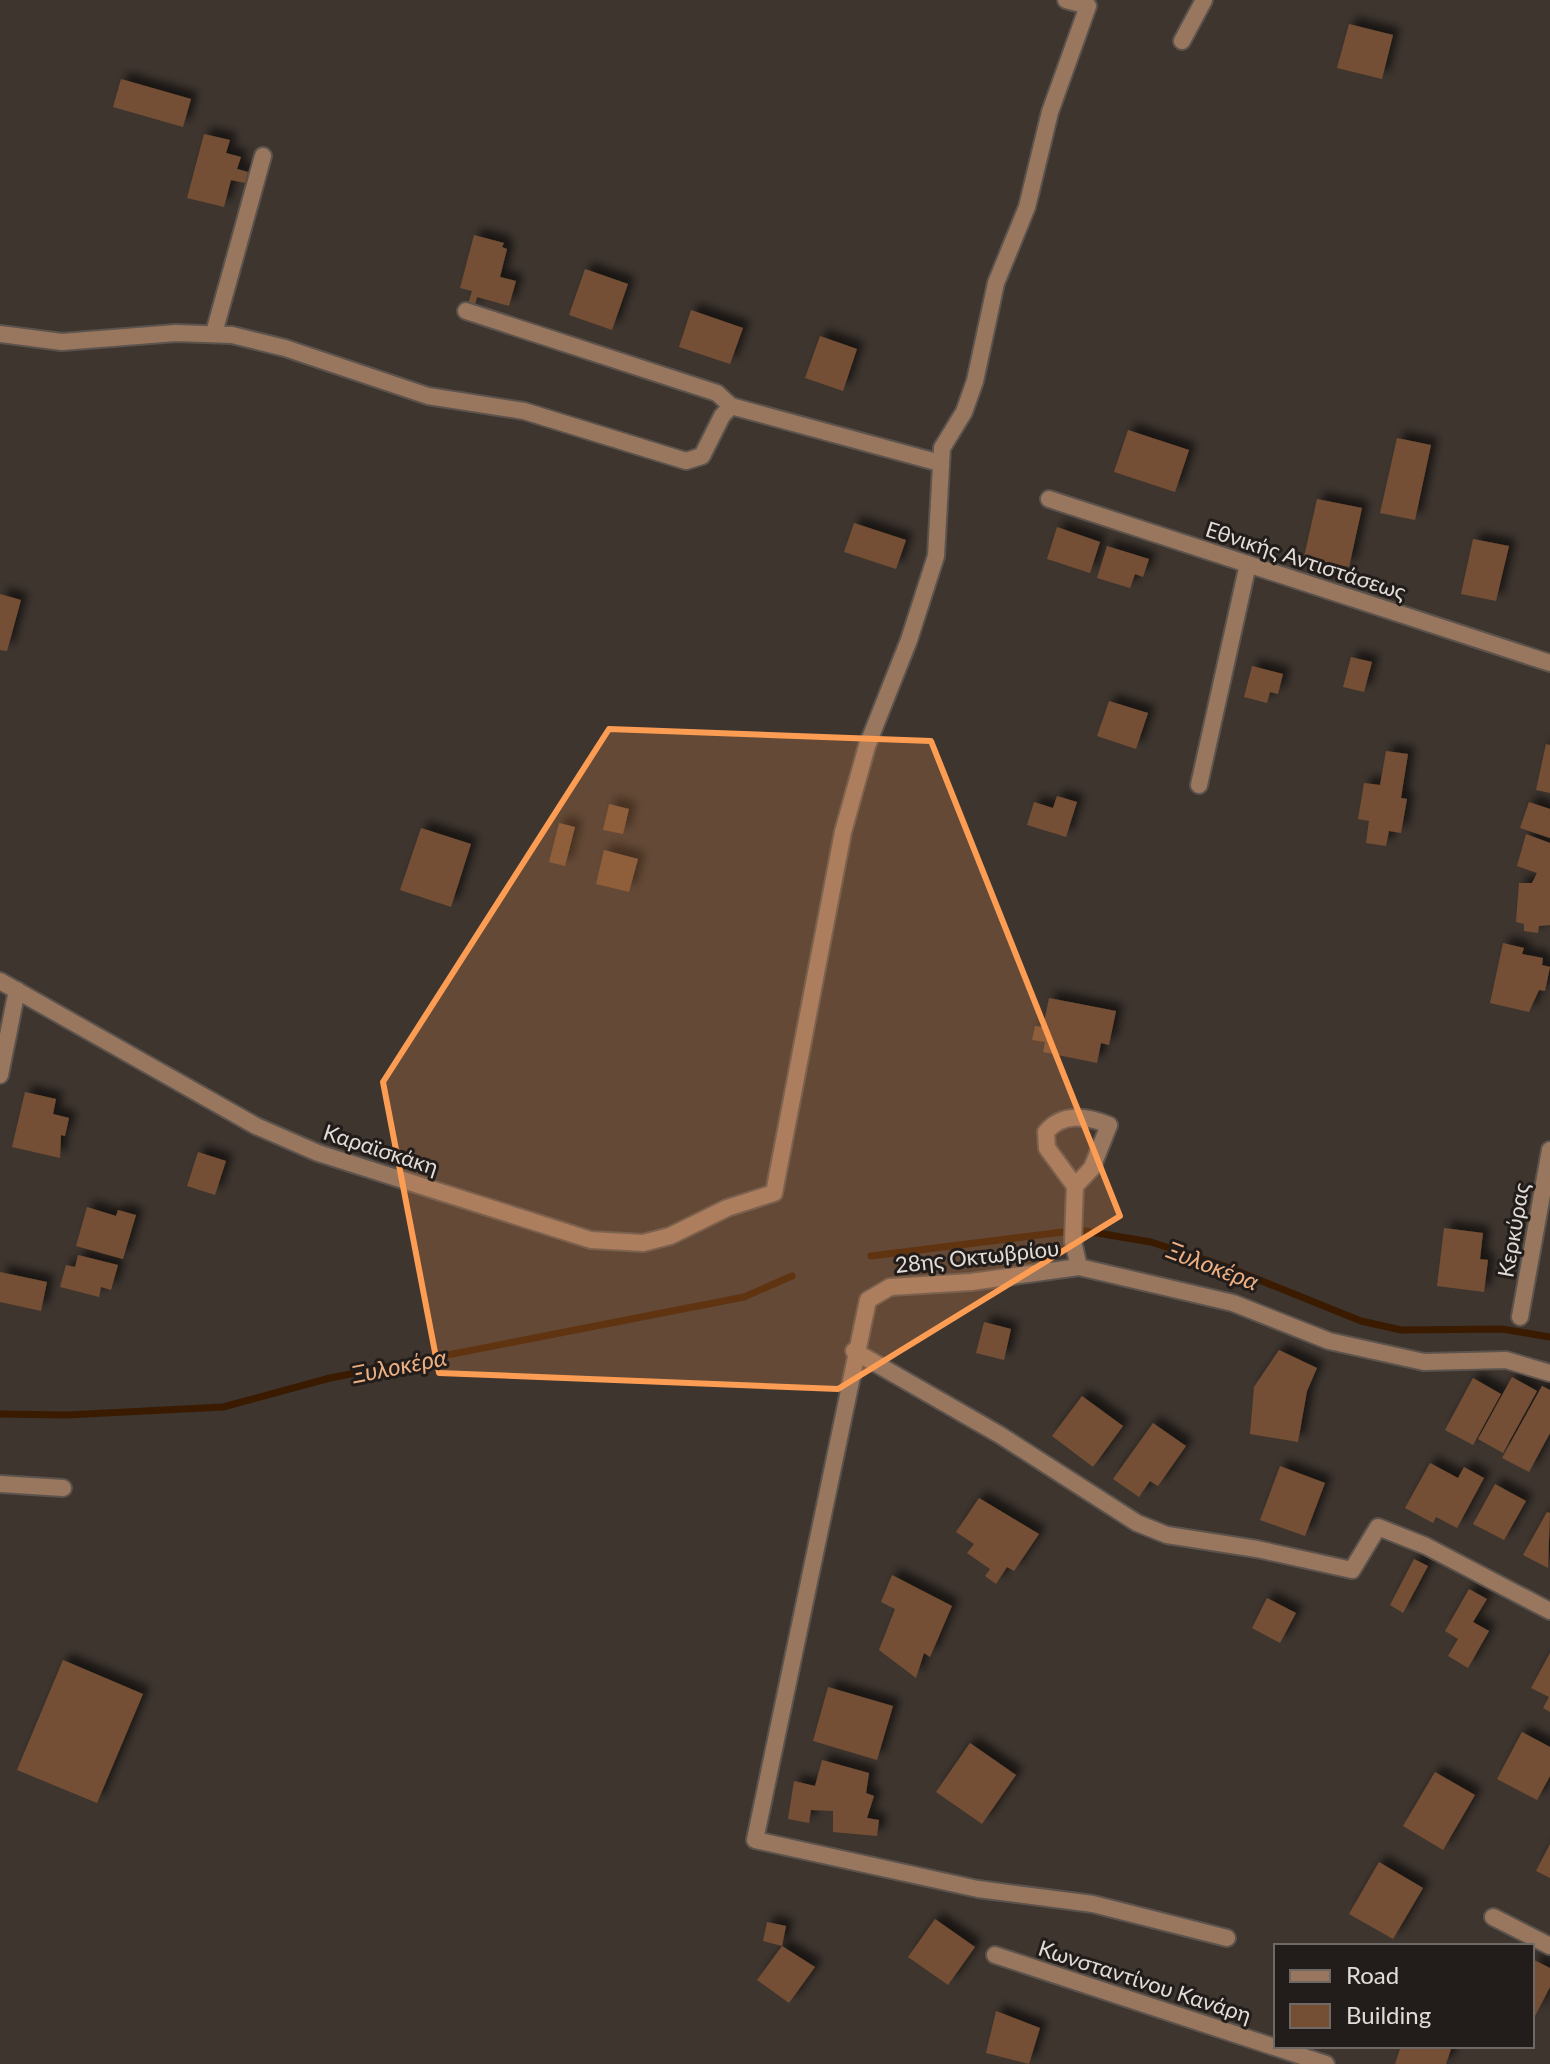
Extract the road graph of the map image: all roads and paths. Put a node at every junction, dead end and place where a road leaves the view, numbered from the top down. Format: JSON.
{"nodes":[{"id":1,"x":1066,"y":0,"type":"edge"},
{"id":2,"x":1204,"y":0,"type":"edge"},
{"id":3,"x":1182,"y":41,"type":"dead end"},
{"id":4,"x":263,"y":156,"type":"dead end"},
{"id":5,"x":466,"y":311,"type":"dead end"},
{"id":6,"x":214,"y":333,"type":"junction"},
{"id":7,"x":0,"y":334,"type":"edge"},
{"id":8,"x":731,"y":406,"type":"junction"},
{"id":9,"x":940,"y":463,"type":"junction"},
{"id":10,"x":1049,"y":499,"type":"dead end"},
{"id":11,"x":1248,"y":564,"type":"junction"},
{"id":12,"x":1550,"y":663,"type":"edge"},
{"id":13,"x":1199,"y":785,"type":"dead end"},
{"id":14,"x":0,"y":981,"type":"edge"},
{"id":15,"x":17,"y":990,"type":"junction"},
{"id":16,"x":0,"y":1075,"type":"edge"},
{"id":17,"x":1550,"y":1150,"type":"edge"},
{"id":18,"x":1075,"y":1186,"type":"junction"},
{"id":19,"x":1079,"y":1267,"type":"junction"},
{"id":20,"x":1520,"y":1317,"type":"dead end"},
{"id":21,"x":854,"y":1351,"type":"junction"},
{"id":22,"x":1550,"y":1373,"type":"edge"},
{"id":23,"x":0,"y":1484,"type":"edge"},
{"id":24,"x":63,"y":1488,"type":"dead end"},
{"id":25,"x":1550,"y":1611,"type":"edge"},
{"id":26,"x":1493,"y":1917,"type":"dead end"},
{"id":27,"x":1227,"y":1938,"type":"dead end"},
{"id":28,"x":1550,"y":1946,"type":"edge"},
{"id":29,"x":995,"y":1955,"type":"dead end"},
{"id":30,"x":1274,"y":2047,"type":"edge"},
{"id":31,"x":1277,"y":2048,"type":"edge"},
{"id":32,"x":1326,"y":2064,"type":"edge"}],
"edges":[{"from":1,"to":9,"type":"street"},
{"from":2,"to":3,"type":"street"},
{"from":4,"to":6,"type":"street"},
{"from":5,"to":8,"type":"street"},
{"from":6,"to":7,"type":"street"},
{"from":6,"to":8,"type":"street"},
{"from":8,"to":9,"type":"street"},
{"from":9,"to":15,"type":"street","name":"Καραϊσκάκη"},
{"from":10,"to":11,"type":"street","name":"Εθνικής Αντιστάσεως"},
{"from":11,"to":12,"type":"street","name":"Εθνικής Αντιστάσεως"},
{"from":11,"to":13,"type":"street"},
{"from":14,"to":15,"type":"street","name":"Καραϊσκάκη"},
{"from":15,"to":16,"type":"street"},
{"from":17,"to":20,"type":"street","name":"Κερκύρας"},
{"from":18,"to":18,"type":"street"},
{"from":18,"to":19,"type":"street"},
{"from":19,"to":21,"type":"street","name":"28ης Οκτωβρίου"},
{"from":19,"to":22,"type":"street","name":"28ης Οκτωβρίου"},
{"from":21,"to":25,"type":"street"},
{"from":21,"to":27,"type":"street"},
{"from":23,"to":24,"type":"street"},
{"from":26,"to":28,"type":"street"},
{"from":29,"to":30,"type":"street","name":"Κωνσταντίνου Κανάρη"},
{"from":31,"to":32,"type":"street","name":"Κωνσταντίνου Κανάρη"}]}
